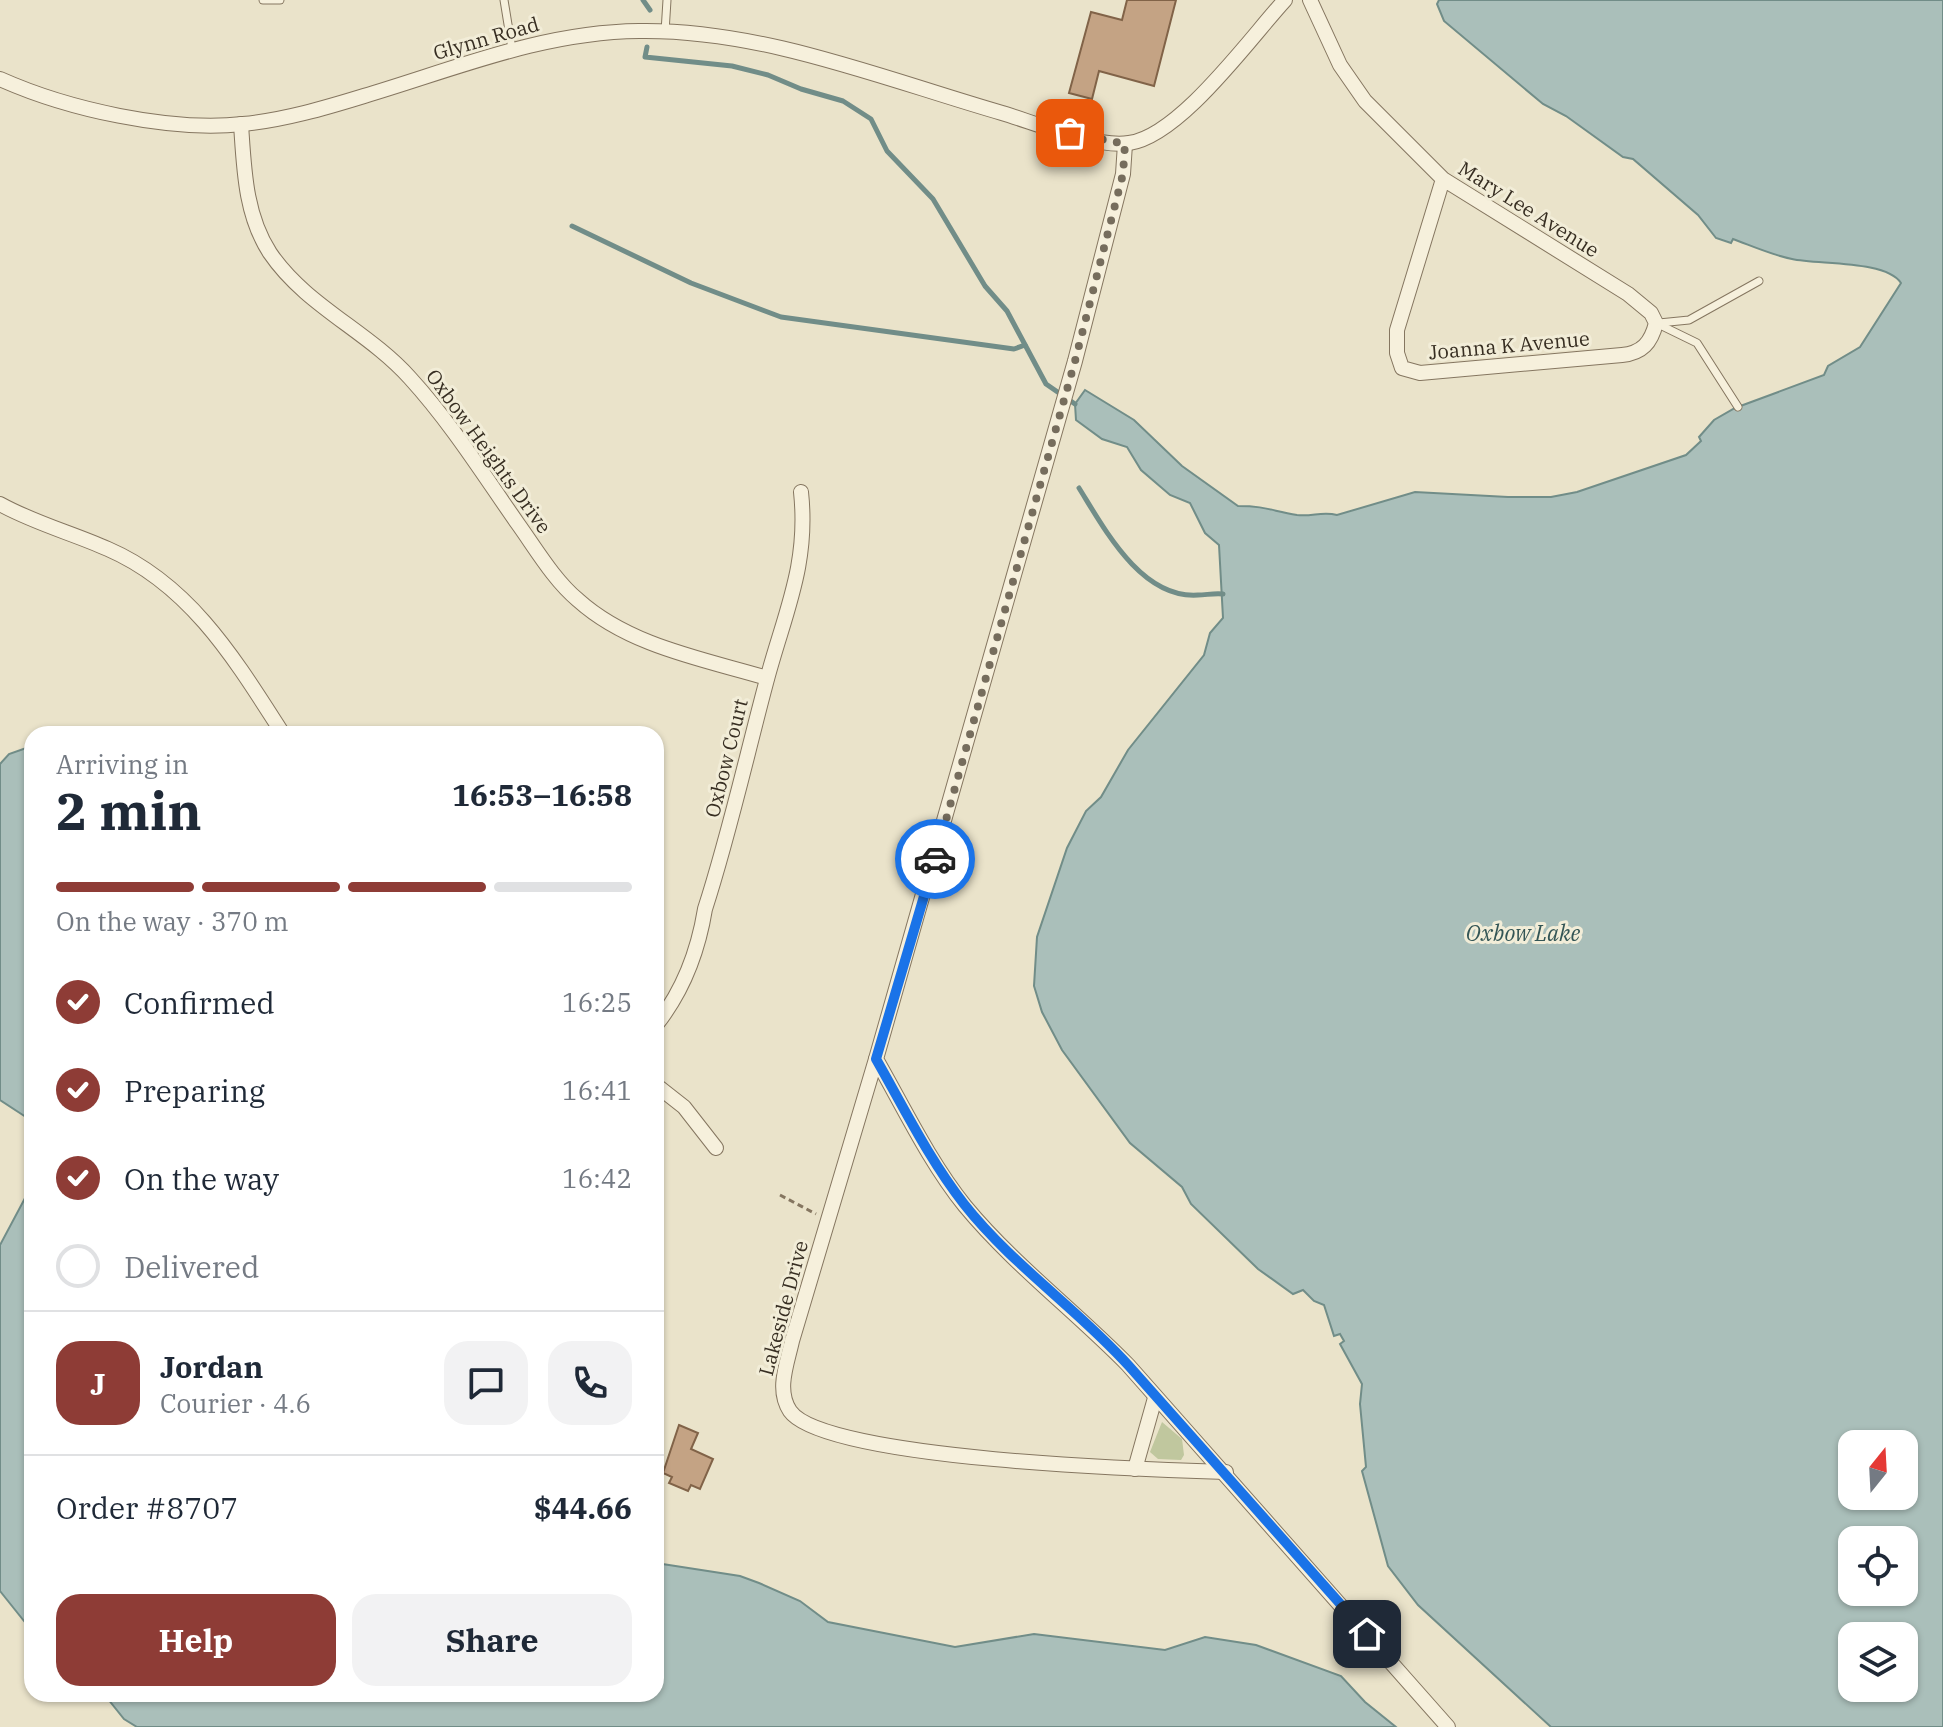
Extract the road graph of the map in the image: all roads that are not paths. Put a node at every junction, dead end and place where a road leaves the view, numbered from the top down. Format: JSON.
{"nodes":[{"id":1,"x":263,"y":0,"type":"edge"},
{"id":2,"x":280,"y":0,"type":"edge"},
{"id":3,"x":504,"y":0,"type":"edge"},
{"id":4,"x":667,"y":0,"type":"edge"},
{"id":5,"x":1285,"y":0,"type":"edge"},
{"id":6,"x":1310,"y":0,"type":"edge"},
{"id":7,"x":665,"y":32,"type":"junction"},
{"id":8,"x":512,"y":49,"type":"junction"},
{"id":9,"x":0,"y":79,"type":"edge"},
{"id":10,"x":241,"y":124,"type":"junction"},
{"id":11,"x":1125,"y":144,"type":"junction"},
{"id":12,"x":1443,"y":179,"type":"junction"},
{"id":13,"x":1759,"y":281,"type":"dead end"},
{"id":14,"x":1656,"y":323,"type":"junction"},
{"id":15,"x":1738,"y":407,"type":"dead end"},
{"id":16,"x":801,"y":492,"type":"dead end"},
{"id":17,"x":0,"y":504,"type":"edge"},
{"id":18,"x":767,"y":678,"type":"junction"},
{"id":19,"x":278,"y":726,"type":"edge"},
{"id":20,"x":664,"y":1012,"type":"edge"},
{"id":21,"x":876,"y":1059,"type":"junction"},
{"id":22,"x":664,"y":1091,"type":"edge"},
{"id":23,"x":716,"y":1148,"type":"dead end"},
{"id":24,"x":1155,"y":1398,"type":"junction"},
{"id":25,"x":1135,"y":1469,"type":"junction"},
{"id":26,"x":1226,"y":1472,"type":"junction"},
{"id":27,"x":1448,"y":1727,"type":"edge"}],
"edges":[{"from":1,"to":2,"type":"lane"},
{"from":3,"to":8,"type":"lane"},
{"from":4,"to":7,"type":"lane"},
{"from":5,"to":11,"type":"street"},
{"from":6,"to":12,"type":"street","name":"Mary Lee Avenue"},
{"from":7,"to":8,"type":"street","name":"Glynn Road"},
{"from":7,"to":11,"type":"street","name":"Glynn Road"},
{"from":8,"to":10,"type":"street","name":"Glynn Road"},
{"from":9,"to":10,"type":"street","name":"Glynn Road"},
{"from":10,"to":18,"type":"street","name":"Oxbow Heights Drive"},
{"from":11,"to":21,"type":"street","name":"Lakeside Drive"},
{"from":12,"to":14,"type":"street","name":"Mary Lee Avenue"},
{"from":12,"to":14,"type":"street","name":"Joanna K Avenue"},
{"from":13,"to":14,"type":"lane"},
{"from":14,"to":15,"type":"lane"},
{"from":16,"to":18,"type":"street","name":"Oxbow Court"},
{"from":17,"to":19,"type":"street"},
{"from":18,"to":20,"type":"street","name":"Oxbow Court"},
{"from":21,"to":24,"type":"street"},
{"from":21,"to":25,"type":"street","name":"Lakeside Drive"},
{"from":22,"to":23,"type":"street"},
{"from":24,"to":25,"type":"street"},
{"from":24,"to":26,"type":"street"},
{"from":25,"to":26,"type":"street","name":"Lakeside Drive"},
{"from":26,"to":27,"type":"street"}]}
